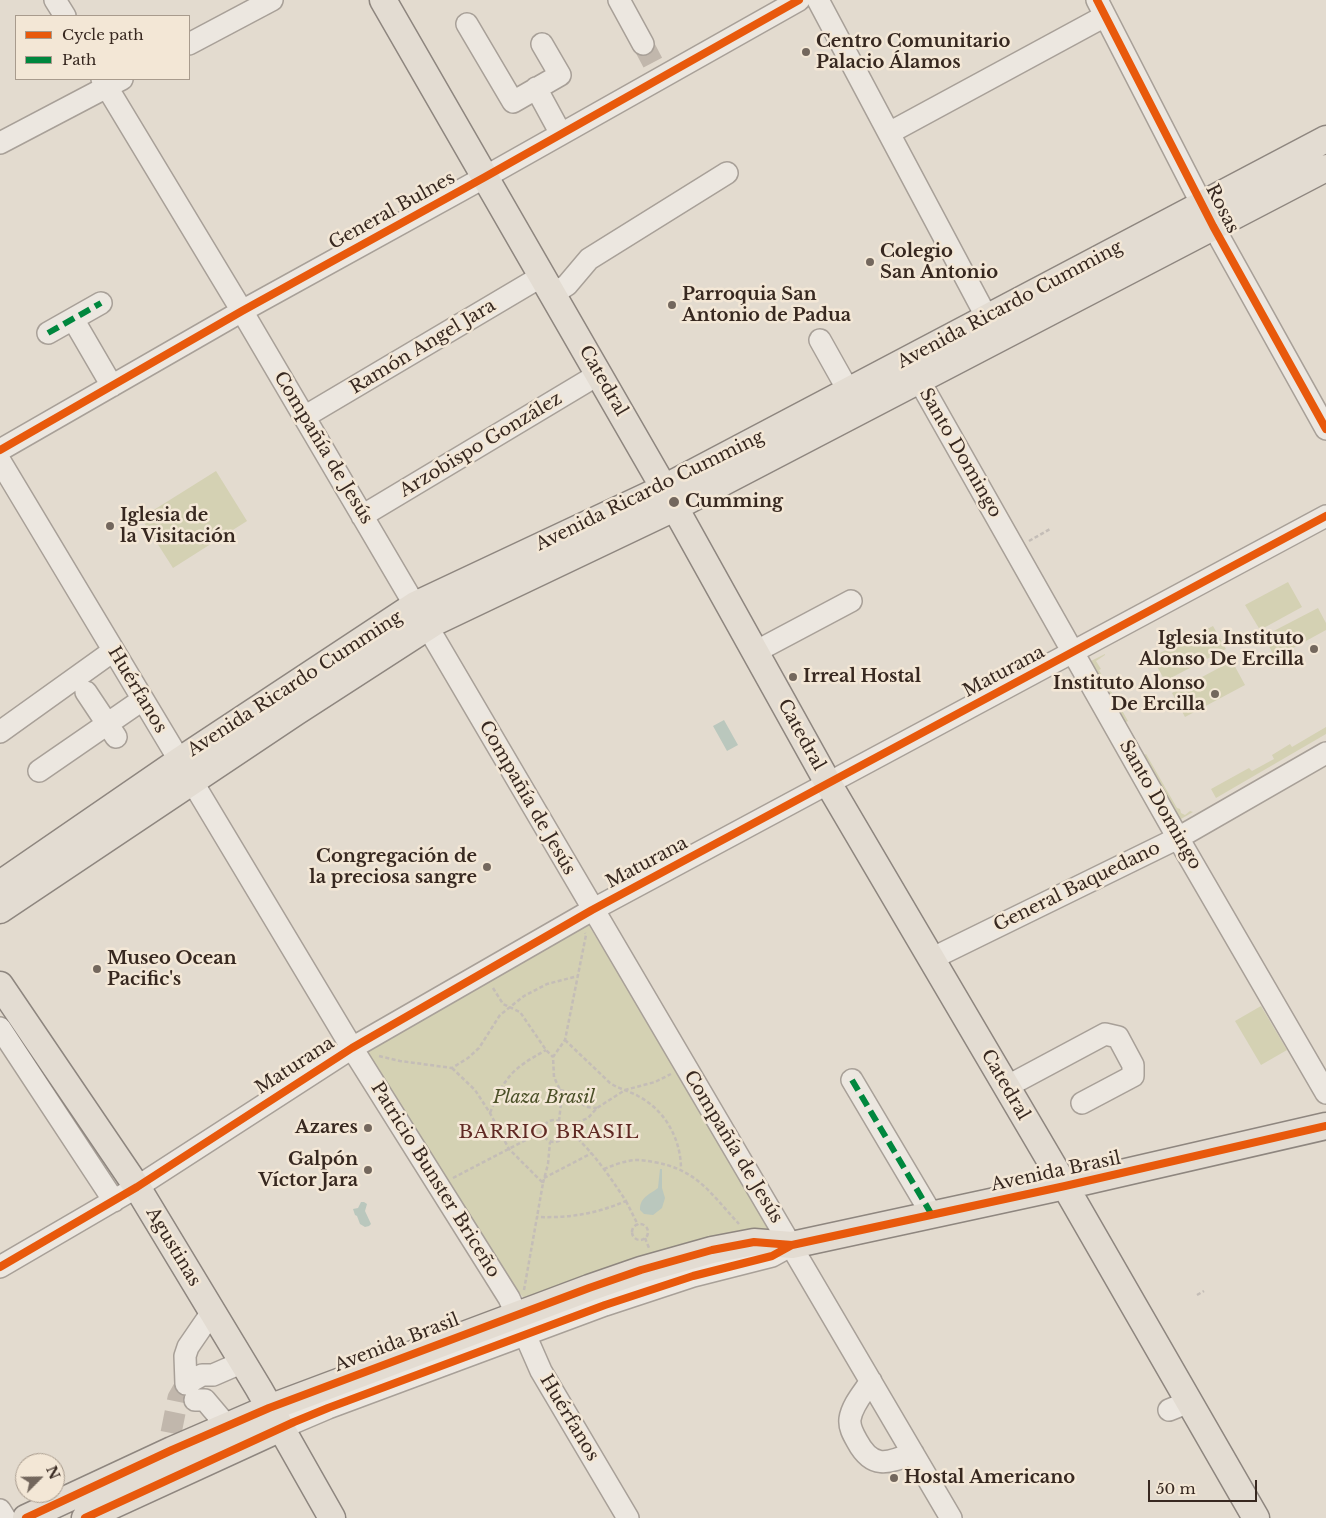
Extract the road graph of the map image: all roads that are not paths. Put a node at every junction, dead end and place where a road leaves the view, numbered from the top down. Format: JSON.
{"nodes":[{"id":1,"x":55,"y":0,"type":"edge"},
{"id":2,"x":272,"y":0,"type":"edge"},
{"id":3,"x":383,"y":0,"type":"edge"},
{"id":4,"x":619,"y":0,"type":"edge"},
{"id":5,"x":799,"y":0,"type":"edge"},
{"id":6,"x":818,"y":0,"type":"edge"},
{"id":7,"x":1101,"y":8,"type":"edge"},
{"id":8,"x":64,"y":15,"type":"edge"},
{"id":9,"x":467,"y":24,"type":"dead end"},
{"id":10,"x":190,"y":43,"type":"edge"},
{"id":11,"x":542,"y":44,"type":"dead end"},
{"id":12,"x":643,"y":44,"type":"tunnel mouth"},
{"id":13,"x":110,"y":81,"type":"edge"},
{"id":14,"x":536,"y":88,"type":"junction"},
{"id":15,"x":889,"y":133,"type":"junction"},
{"id":16,"x":561,"y":134,"type":"junction"},
{"id":17,"x":1326,"y":139,"type":"edge"},
{"id":18,"x":0,"y":143,"type":"edge"},
{"id":19,"x":1326,"y":168,"type":"edge"},
{"id":20,"x":727,"y":174,"type":"dead end"},
{"id":21,"x":485,"y":177,"type":"junction"},
{"id":22,"x":1208,"y":214,"type":"junction"},
{"id":23,"x":548,"y":285,"type":"junction"},
{"id":24,"x":101,"y":303,"type":"dead end"},
{"id":25,"x":242,"y":311,"type":"junction"},
{"id":26,"x":73,"y":319,"type":"junction"},
{"id":27,"x":993,"y":329,"type":"junction"},
{"id":28,"x":48,"y":333,"type":"dead end"},
{"id":29,"x":820,"y":340,"type":"dead end"},
{"id":30,"x":913,"y":370,"type":"junction"},
{"id":31,"x":599,"y":374,"type":"junction"},
{"id":32,"x":112,"y":386,"type":"junction"},
{"id":33,"x":848,"y":390,"type":"junction"},
{"id":34,"x":304,"y":417,"type":"junction"},
{"id":35,"x":1326,"y":429,"type":"edge"},
{"id":36,"x":0,"y":450,"type":"edge"},
{"id":37,"x":0,"y":461,"type":"edge"},
{"id":38,"x":670,"y":498,"type":"junction"},
{"id":39,"x":362,"y":516,"type":"junction"},
{"id":40,"x":1326,"y":516,"type":"edge"},
{"id":41,"x":851,"y":601,"type":"dead end"},
{"id":42,"x":421,"y":616,"type":"junction"},
{"id":43,"x":113,"y":652,"type":"junction"},
{"id":44,"x":755,"y":652,"type":"junction"},
{"id":45,"x":1073,"y":652,"type":"junction"},
{"id":46,"x":86,"y":692,"type":"dead end"},
{"id":47,"x":142,"y":700,"type":"junction"},
{"id":48,"x":111,"y":730,"type":"junction"},
{"id":49,"x":0,"y":732,"type":"edge"},
{"id":50,"x":1326,"y":753,"type":"edge"},
{"id":51,"x":39,"y":771,"type":"dead end"},
{"id":52,"x":185,"y":771,"type":"junction"},
{"id":53,"x":828,"y":783,"type":"junction"},
{"id":54,"x":1178,"y":838,"type":"junction"},
{"id":55,"x":0,"y":884,"type":"edge"},
{"id":56,"x":0,"y":910,"type":"edge"},
{"id":57,"x":585,"y":921,"type":"junction"},
{"id":58,"x":931,"y":959,"type":"junction"},
{"id":59,"x":0,"y":985,"type":"edge"},
{"id":60,"x":0,"y":1028,"type":"edge"},
{"id":61,"x":352,"y":1048,"type":"junction"},
{"id":62,"x":852,"y":1080,"type":"dead end"},
{"id":63,"x":1006,"y":1086,"type":"junction"},
{"id":64,"x":1326,"y":1092,"type":"edge"},
{"id":65,"x":1082,"y":1102,"type":"dead end"},
{"id":66,"x":1326,"y":1126,"type":"edge"},
{"id":67,"x":1065,"y":1186,"type":"junction"},
{"id":68,"x":137,"y":1187,"type":"junction"},
{"id":69,"x":114,"y":1201,"type":"junction"},
{"id":70,"x":932,"y":1214,"type":"junction"},
{"id":71,"x":792,"y":1245,"type":"junction"},
{"id":72,"x":0,"y":1268,"type":"edge"},
{"id":73,"x":212,"y":1312,"type":"junction"},
{"id":74,"x":520,"y":1324,"type":"junction"},
{"id":75,"x":243,"y":1362,"type":"junction"},
{"id":76,"x":871,"y":1381,"type":"junction"},
{"id":77,"x":195,"y":1400,"type":"dead end"},
{"id":78,"x":275,"y":1418,"type":"junction"},
{"id":79,"x":226,"y":1426,"type":"junction"},
{"id":80,"x":913,"y":1453,"type":"junction"},
{"id":81,"x":0,"y":1510,"type":"edge"},
{"id":82,"x":5,"y":1518,"type":"edge"},
{"id":83,"x":26,"y":1518,"type":"edge"},
{"id":84,"x":85,"y":1518,"type":"edge"},
{"id":85,"x":332,"y":1518,"type":"edge"},
{"id":86,"x":628,"y":1518,"type":"edge"},
{"id":87,"x":951,"y":1518,"type":"edge"},
{"id":88,"x":1256,"y":1518,"type":"edge"}],
"edges":[{"from":1,"to":8,"type":"street"},
{"from":2,"to":10,"type":"street"},
{"from":3,"to":21,"type":"main road","name":"Catedral"},
{"from":4,"to":12,"type":"street"},
{"from":5,"to":16,"type":"street","name":"General Bulnes"},
{"from":6,"to":15,"type":"street"},
{"from":7,"to":15,"type":"street"},
{"from":7,"to":22,"type":"street","name":"Rosas"},
{"from":9,"to":14,"type":"street"},
{"from":11,"to":14,"type":"street"},
{"from":13,"to":18,"type":"street"},
{"from":13,"to":25,"type":"street","name":"Compañía de Jesús"},
{"from":14,"to":16,"type":"street"},
{"from":15,"to":27,"type":"street"},
{"from":16,"to":21,"type":"street","name":"General Bulnes"},
{"from":17,"to":22,"type":"main road","name":"Avenida Ricardo Cumming"},
{"from":19,"to":22,"type":"main road","name":"Avenida Ricardo Cumming"},
{"from":20,"to":23,"type":"street","name":"Ramón Angel Jara"},
{"from":21,"to":23,"type":"main road","name":"Catedral"},
{"from":21,"to":25,"type":"street","name":"General Bulnes"},
{"from":22,"to":27,"type":"main road","name":"Avenida Ricardo Cumming"},
{"from":22,"to":35,"type":"street","name":"Rosas"},
{"from":23,"to":31,"type":"main road","name":"Catedral"},
{"from":23,"to":34,"type":"street","name":"Ramón Angel Jara"},
{"from":24,"to":26,"type":"street"},
{"from":25,"to":32,"type":"street","name":"General Bulnes"},
{"from":25,"to":34,"type":"street","name":"Compañía de Jesús"},
{"from":26,"to":28,"type":"street"},
{"from":26,"to":32,"type":"street"},
{"from":27,"to":30,"type":"main road","name":"Avenida Ricardo Cumming"},
{"from":29,"to":33,"type":"street"},
{"from":30,"to":33,"type":"main road","name":"Avenida Ricardo Cumming"},
{"from":30,"to":38,"type":"main road","name":"Avenida Ricardo Cumming"},
{"from":30,"to":45,"type":"street","name":"Santo Domingo"},
{"from":31,"to":38,"type":"main road","name":"Catedral"},
{"from":31,"to":39,"type":"street","name":"Arzobispo González"},
{"from":32,"to":36,"type":"street","name":"General Bulnes"},
{"from":33,"to":38,"type":"main road","name":"Avenida Ricardo Cumming"},
{"from":34,"to":39,"type":"street","name":"Compañía de Jesús"},
{"from":37,"to":43,"type":"street","name":"Huérfanos"},
{"from":38,"to":42,"type":"main road","name":"Avenida Ricardo Cumming"},
{"from":38,"to":44,"type":"main road","name":"Catedral"},
{"from":39,"to":42,"type":"street","name":"Compañía de Jesús"},
{"from":40,"to":45,"type":"street","name":"Maturana"},
{"from":41,"to":44,"type":"street"},
{"from":42,"to":52,"type":"main road","name":"Avenida Ricardo Cumming"},
{"from":42,"to":57,"type":"street","name":"Compañía de Jesús"},
{"from":43,"to":47,"type":"street","name":"Huérfanos"},
{"from":43,"to":49,"type":"street"},
{"from":44,"to":53,"type":"main road","name":"Catedral"},
{"from":45,"to":53,"type":"street","name":"Maturana"},
{"from":45,"to":54,"type":"street","name":"Santo Domingo"},
{"from":46,"to":48,"type":"street"},
{"from":47,"to":48,"type":"street"},
{"from":47,"to":52,"type":"street","name":"Huérfanos"},
{"from":48,"to":51,"type":"street"},
{"from":50,"to":54,"type":"street","name":"General Baquedano"},
{"from":52,"to":55,"type":"main road","name":"Avenida Ricardo Cumming"},
{"from":52,"to":56,"type":"main road","name":"Avenida Ricardo Cumming"},
{"from":52,"to":61,"type":"street","name":"Huérfanos"},
{"from":53,"to":57,"type":"street","name":"Maturana"},
{"from":53,"to":58,"type":"main road","name":"Catedral"},
{"from":54,"to":58,"type":"street","name":"General Baquedano"},
{"from":54,"to":64,"type":"street","name":"Santo Domingo"},
{"from":57,"to":61,"type":"street","name":"Maturana"},
{"from":57,"to":71,"type":"street","name":"Compañía de Jesús"},
{"from":58,"to":63,"type":"main road","name":"Catedral"},
{"from":59,"to":68,"type":"main road","name":"Agustinas"},
{"from":60,"to":69,"type":"street"},
{"from":61,"to":68,"type":"street","name":"Maturana"},
{"from":61,"to":74,"type":"street","name":"Patricio Bunster Briceño"},
{"from":62,"to":70,"type":"street"},
{"from":63,"to":65,"type":"street"},
{"from":63,"to":67,"type":"main road","name":"Catedral"},
{"from":66,"to":67,"type":"main road","name":"Avenida Brasil"},
{"from":67,"to":70,"type":"main road","name":"Avenida Brasil"},
{"from":67,"to":88,"type":"main road","name":"Catedral"},
{"from":68,"to":69,"type":"street","name":"Maturana"},
{"from":68,"to":73,"type":"main road","name":"Agustinas"},
{"from":69,"to":72,"type":"street","name":"Maturana"},
{"from":70,"to":71,"type":"main road","name":"Avenida Brasil"},
{"from":71,"to":74,"type":"main road","name":"Avenida Brasil"},
{"from":71,"to":76,"type":"street","name":"Compañía de Jesús"},
{"from":73,"to":75,"type":"main road","name":"Agustinas"},
{"from":73,"to":75,"type":"street"},
{"from":74,"to":78,"type":"main road","name":"Avenida Brasil"},
{"from":74,"to":86,"type":"street","name":"Huérfanos"},
{"from":75,"to":78,"type":"main road","name":"Agustinas"},
{"from":76,"to":80,"type":"street","name":"Compañía de Jesús"},
{"from":76,"to":80,"type":"street"},
{"from":77,"to":79,"type":"street"},
{"from":78,"to":79,"type":"main road","name":"Avenida Brasil"},
{"from":78,"to":84,"type":"main road","name":"Avenida Brasil"},
{"from":78,"to":85,"type":"main road","name":"Agustinas"},
{"from":79,"to":83,"type":"main road","name":"Avenida Brasil"},
{"from":80,"to":87,"type":"street","name":"Compañía de Jesús"},
{"from":81,"to":82,"type":"street"}]}
